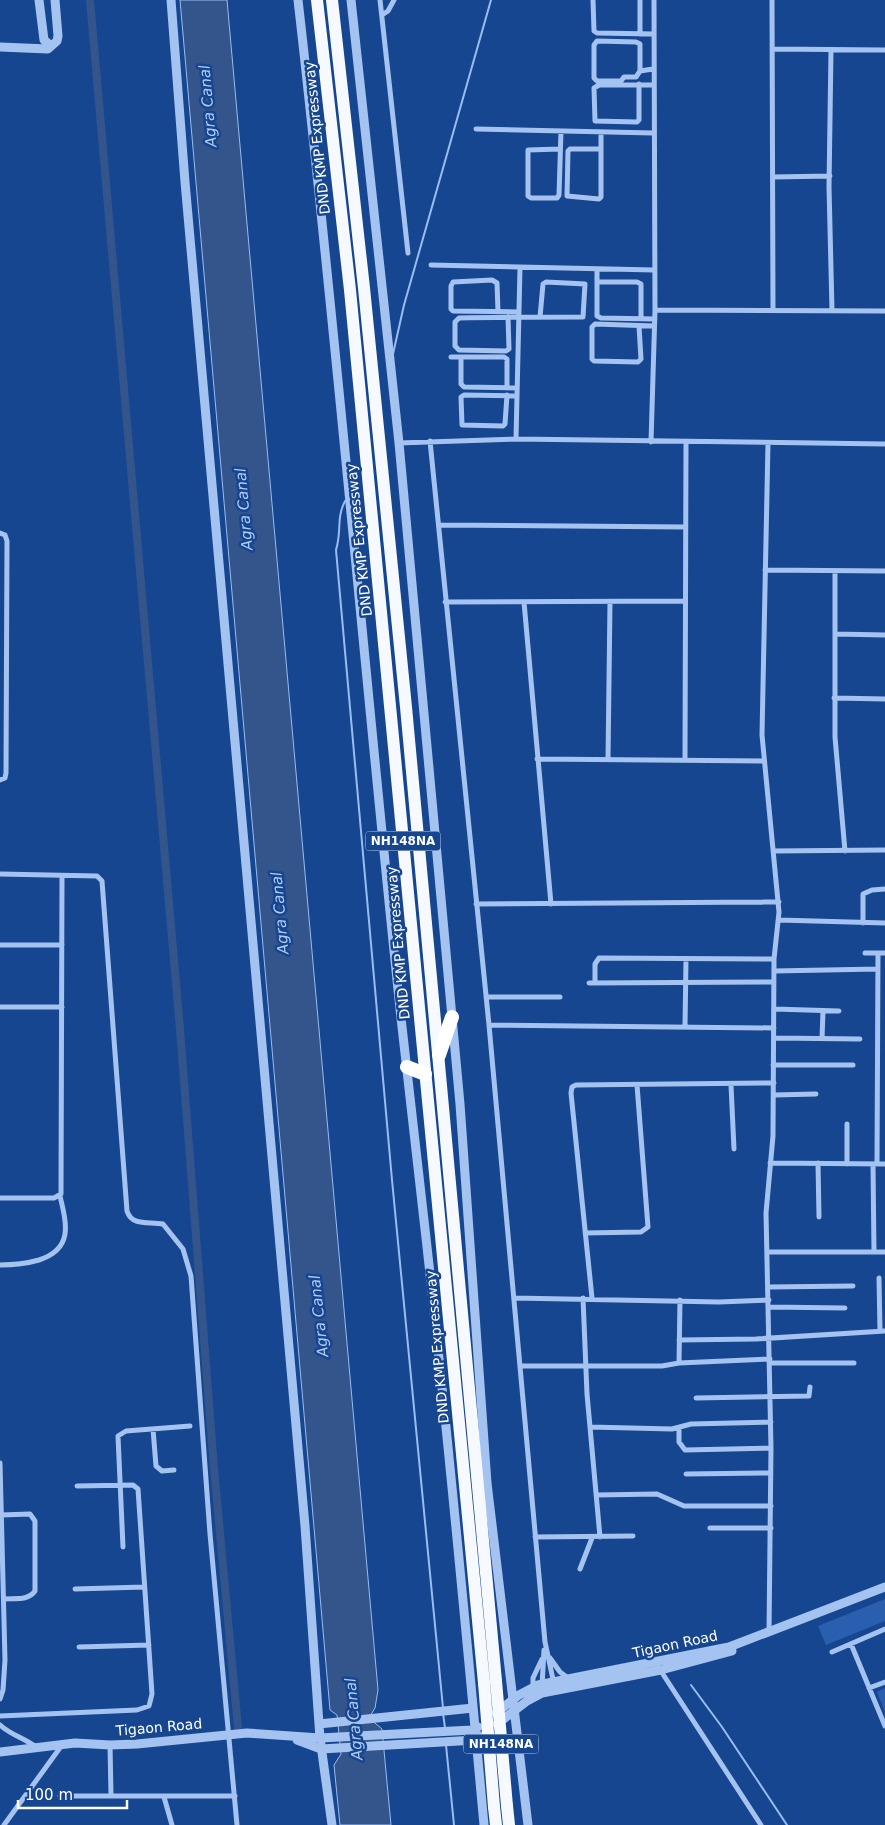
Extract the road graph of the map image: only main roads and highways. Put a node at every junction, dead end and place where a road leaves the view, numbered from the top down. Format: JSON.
{"nodes":[{"id":1,"x":317,"y":0,"type":"edge"},
{"id":2,"x":332,"y":0,"type":"edge"},
{"id":3,"x":452,"y":1017,"type":"road end"},
{"id":4,"x":439,"y":1055,"type":"junction"},
{"id":5,"x":406,"y":1067,"type":"road end"},
{"id":6,"x":425,"y":1074,"type":"junction"},
{"id":7,"x":490,"y":1682,"type":"junction"},
{"id":8,"x":501,"y":1807,"type":"junction"},
{"id":9,"x":496,"y":1825,"type":"edge"},
{"id":10,"x":509,"y":1825,"type":"edge"}],
"edges":[{"from":1,"to":6,"type":"highway","name":"DND KMP Expressway","number":"NH148NA"},
{"from":2,"to":4,"type":"highway","name":"DND KMP Expressway","number":"NH148NA"},
{"from":3,"to":4,"type":"highway"},
{"from":4,"to":7,"type":"highway","name":"DND KMP Expressway","number":"NH148NA"},
{"from":5,"to":6,"type":"highway"},
{"from":6,"to":7,"type":"highway","name":"DND KMP Expressway","number":"NH148NA"},
{"from":7,"to":8,"type":"highway","name":"DND KMP Expressway","number":"NH148NA","bridge":true},
{"from":8,"to":9,"type":"highway","name":"DND KMP Expressway","number":"NH148NA"},
{"from":8,"to":10,"type":"highway","name":"DND KMP Expressway","number":"NH148NA"}]}
